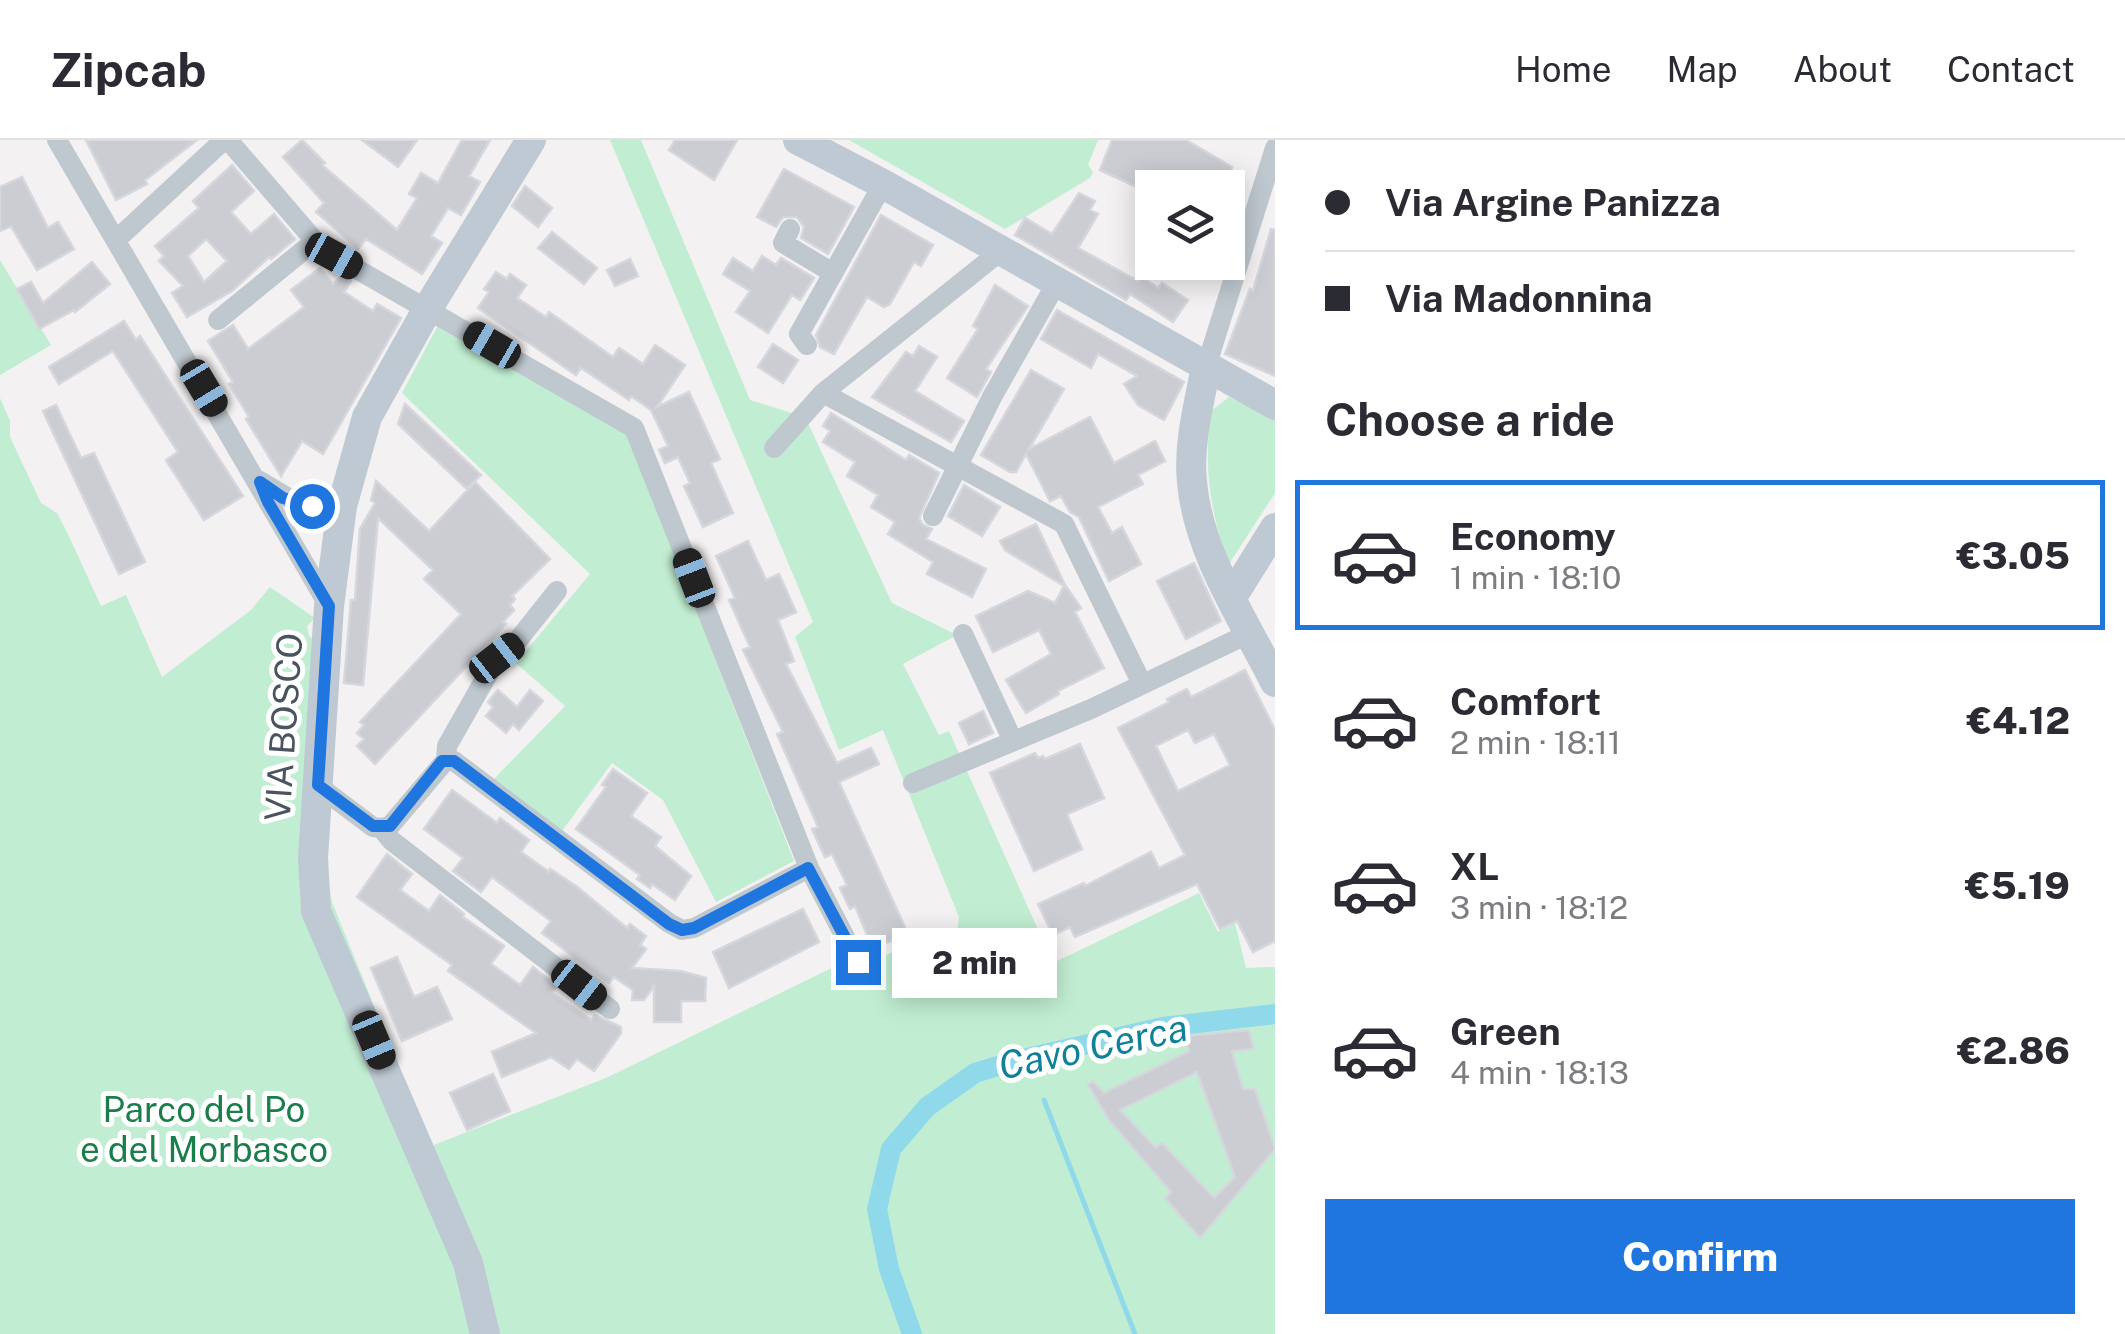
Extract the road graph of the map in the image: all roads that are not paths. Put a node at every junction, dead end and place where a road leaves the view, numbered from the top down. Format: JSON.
{"nodes":[{"id":1,"x":57,"y":140,"type":"edge"},
{"id":2,"x":226,"y":140,"type":"edge"},
{"id":3,"x":532,"y":140,"type":"edge"},
{"id":4,"x":798,"y":140,"type":"edge"},
{"id":5,"x":1275,"y":148,"type":"edge"},
{"id":6,"x":883,"y":184,"type":"junction"},
{"id":7,"x":790,"y":229,"type":"dead end"},
{"id":8,"x":116,"y":240,"type":"junction"},
{"id":9,"x":315,"y":242,"type":"junction"},
{"id":10,"x":1001,"y":250,"type":"junction"},
{"id":11,"x":833,"y":273,"type":"junction"},
{"id":12,"x":1057,"y":282,"type":"junction"},
{"id":13,"x":428,"y":308,"type":"junction"},
{"id":14,"x":218,"y":320,"type":"dead end"},
{"id":15,"x":807,"y":345,"type":"dead end"},
{"id":16,"x":1206,"y":366,"type":"junction"},
{"id":17,"x":822,"y":393,"type":"junction"},
{"id":18,"x":1275,"y":405,"type":"edge"},
{"id":19,"x":774,"y":448,"type":"dead end"},
{"id":20,"x":958,"y":466,"type":"junction"},
{"id":21,"x":260,"y":482,"type":"junction"},
{"id":22,"x":342,"y":506,"type":"junction"},
{"id":23,"x":933,"y":516,"type":"dead end"},
{"id":24,"x":1275,"y":528,"type":"edge"},
{"id":25,"x":337,"y":546,"type":"junction"},
{"id":26,"x":296,"y":550,"type":"junction"},
{"id":27,"x":557,"y":591,"type":"dead end"},
{"id":28,"x":1232,"y":597,"type":"junction"},
{"id":29,"x":329,"y":606,"type":"junction"},
{"id":30,"x":1250,"y":633,"type":"junction"},
{"id":31,"x":963,"y":634,"type":"dead end"},
{"id":32,"x":1275,"y":682,"type":"edge"},
{"id":33,"x":1142,"y":684,"type":"junction"},
{"id":34,"x":1013,"y":741,"type":"junction"},
{"id":35,"x":446,"y":760,"type":"junction"},
{"id":36,"x":913,"y":783,"type":"dead end"},
{"id":37,"x":318,"y":785,"type":"junction"},
{"id":38,"x":381,"y":828,"type":"junction"},
{"id":39,"x":808,"y":868,"type":"junction"},
{"id":40,"x":858,"y":962,"type":"dead end"},
{"id":41,"x":610,"y":1009,"type":"dead end"},
{"id":42,"x":485,"y":1334,"type":"edge"}],
"edges":[{"from":1,"to":8,"type":"street"},
{"from":2,"to":8,"type":"street"},
{"from":2,"to":9,"type":"street"},
{"from":3,"to":13,"type":"street","name":"VIA BOSCO"},
{"from":4,"to":6,"type":"street"},
{"from":5,"to":16,"type":"street"},
{"from":6,"to":10,"type":"street"},
{"from":6,"to":11,"type":"street"},
{"from":7,"to":11,"type":"street"},
{"from":8,"to":21,"type":"street"},
{"from":9,"to":13,"type":"street"},
{"from":9,"to":14,"type":"street"},
{"from":10,"to":12,"type":"street"},
{"from":10,"to":17,"type":"street"},
{"from":11,"to":15,"type":"street"},
{"from":12,"to":16,"type":"street"},
{"from":12,"to":20,"type":"street"},
{"from":13,"to":22,"type":"street","name":"VIA BOSCO"},
{"from":13,"to":39,"type":"street"},
{"from":16,"to":18,"type":"street"},
{"from":16,"to":28,"type":"street"},
{"from":17,"to":19,"type":"street"},
{"from":17,"to":20,"type":"street"},
{"from":20,"to":23,"type":"street"},
{"from":20,"to":33,"type":"street"},
{"from":21,"to":22,"type":"street"},
{"from":21,"to":26,"type":"street"},
{"from":22,"to":25,"type":"street","name":"VIA BOSCO"},
{"from":24,"to":28,"type":"street"},
{"from":25,"to":26,"type":"street"},
{"from":25,"to":29,"type":"street","name":"VIA BOSCO"},
{"from":26,"to":29,"type":"street"},
{"from":27,"to":35,"type":"street"},
{"from":28,"to":30,"type":"street"},
{"from":29,"to":37,"type":"street","name":"VIA BOSCO"},
{"from":30,"to":32,"type":"street"},
{"from":30,"to":33,"type":"street"},
{"from":31,"to":34,"type":"street"},
{"from":33,"to":34,"type":"street"},
{"from":34,"to":36,"type":"street"},
{"from":35,"to":38,"type":"street"},
{"from":35,"to":39,"type":"street"},
{"from":37,"to":38,"type":"street"},
{"from":37,"to":42,"type":"street","name":"VIA BOSCO"},
{"from":38,"to":41,"type":"street"},
{"from":39,"to":40,"type":"street"}]}
